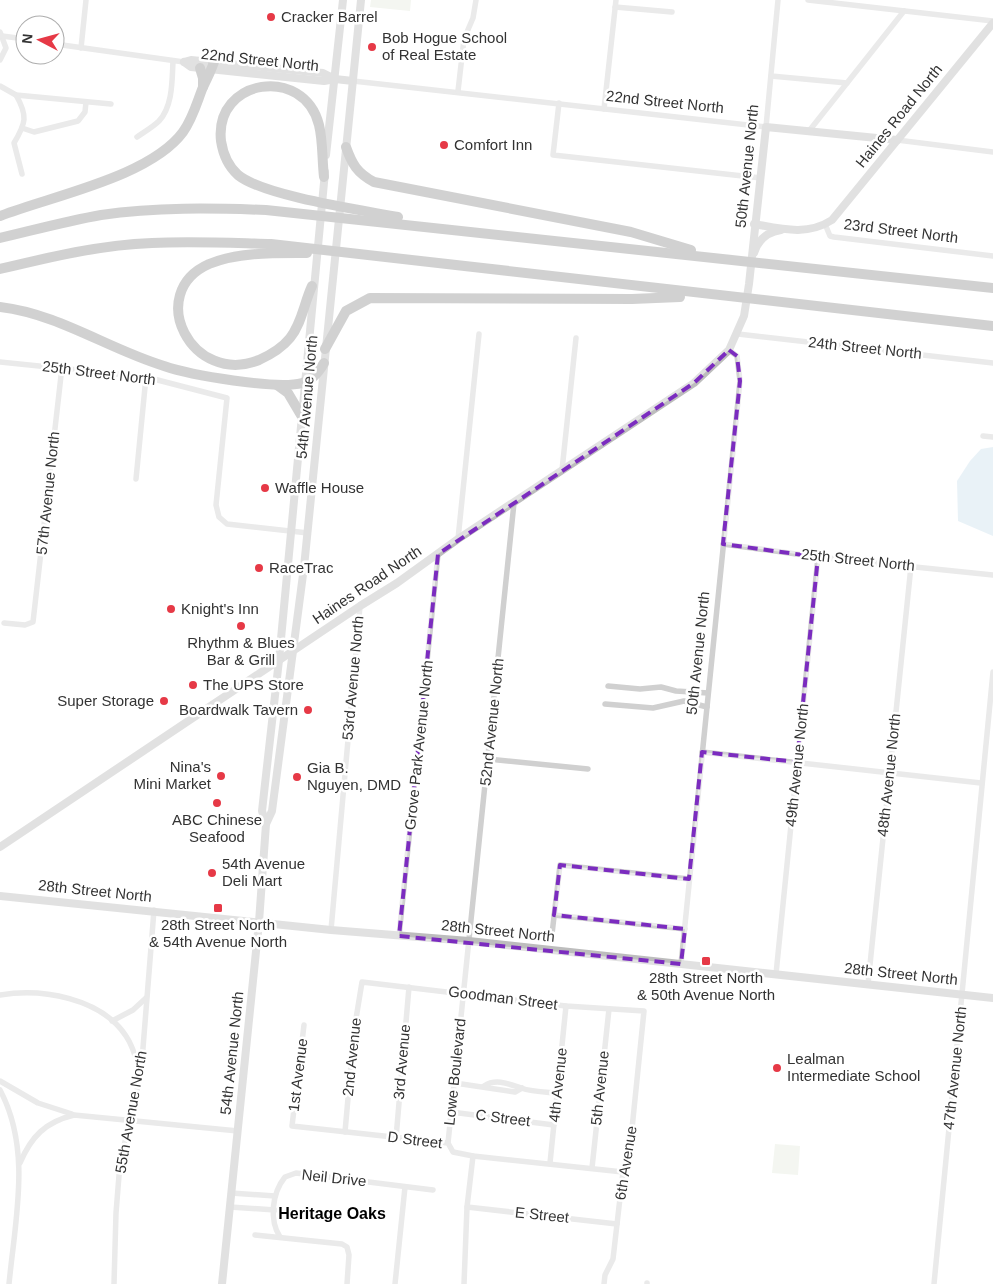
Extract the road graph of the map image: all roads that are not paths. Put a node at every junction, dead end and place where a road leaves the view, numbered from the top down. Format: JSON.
{"nodes":[{"id":1,"x":86,"y":0,"type":"edge"},
{"id":2,"x":343,"y":0,"type":"edge"},
{"id":3,"x":361,"y":0,"type":"edge"},
{"id":4,"x":476,"y":0,"type":"edge"},
{"id":5,"x":778,"y":0,"type":"edge"},
{"id":6,"x":808,"y":0,"type":"edge"},
{"id":7,"x":616,"y":3,"type":"edge"},
{"id":8,"x":904,"y":11,"type":"junction"},
{"id":9,"x":672,"y":12,"type":"dead end"},
{"id":10,"x":993,"y":22,"type":"edge"},
{"id":11,"x":1,"y":38,"type":"edge"},
{"id":12,"x":15,"y":39,"type":"edge"},
{"id":13,"x":65,"y":45,"type":"edge"},
{"id":14,"x":82,"y":48,"type":"junction"},
{"id":15,"x":0,"y":60,"type":"edge"},
{"id":16,"x":173,"y":61,"type":"junction"},
{"id":17,"x":184,"y":62,"type":"junction"},
{"id":18,"x":213,"y":66,"type":"junction"},
{"id":19,"x":200,"y":68,"type":"junction"},
{"id":20,"x":771,"y":76,"type":"junction"},
{"id":21,"x":335,"y":79,"type":"junction"},
{"id":22,"x":353,"y":80,"type":"junction"},
{"id":23,"x":847,"y":83,"type":"junction"},
{"id":24,"x":0,"y":86,"type":"edge"},
{"id":25,"x":203,"y":88,"type":"junction"},
{"id":26,"x":458,"y":91,"type":"junction"},
{"id":27,"x":16,"y":95,"type":"junction"},
{"id":28,"x":86,"y":102,"type":"junction"},
{"id":29,"x":559,"y":103,"type":"junction"},
{"id":30,"x":111,"y":104,"type":"dead end"},
{"id":31,"x":604,"y":109,"type":"junction"},
{"id":32,"x":766,"y":127,"type":"junction"},
{"id":33,"x":22,"y":128,"type":"junction"},
{"id":34,"x":809,"y":131,"type":"junction"},
{"id":35,"x":137,"y":137,"type":"dead end"},
{"id":36,"x":896,"y":140,"type":"junction"},
{"id":37,"x":346,"y":147,"type":"junction"},
{"id":38,"x":993,"y":152,"type":"edge"},
{"id":39,"x":22,"y":174,"type":"dead end"},
{"id":40,"x":324,"y":177,"type":"junction"},
{"id":41,"x":761,"y":178,"type":"junction"},
{"id":42,"x":0,"y":216,"type":"edge"},
{"id":43,"x":754,"y":224,"type":"junction"},
{"id":44,"x":826,"y":224,"type":"junction"},
{"id":45,"x":786,"y":230,"type":"junction"},
{"id":46,"x":462,"y":231,"type":"junction"},
{"id":47,"x":0,"y":238,"type":"edge"},
{"id":48,"x":377,"y":256,"type":"junction"},
{"id":49,"x":993,"y":256,"type":"edge"},
{"id":50,"x":716,"y":257,"type":"junction"},
{"id":51,"x":751,"y":260,"type":"junction"},
{"id":52,"x":0,"y":269,"type":"edge"},
{"id":53,"x":312,"y":286,"type":"junction"},
{"id":54,"x":993,"y":288,"type":"edge"},
{"id":55,"x":711,"y":296,"type":"junction"},
{"id":56,"x":0,"y":307,"type":"edge"},
{"id":57,"x":993,"y":326,"type":"edge"},
{"id":58,"x":479,"y":334,"type":"dead end"},
{"id":59,"x":738,"y":334,"type":"junction"},
{"id":60,"x":576,"y":338,"type":"dead end"},
{"id":61,"x":325,"y":349,"type":"junction"},
{"id":62,"x":728,"y":350,"type":"junction"},
{"id":63,"x":0,"y":362,"type":"edge"},
{"id":64,"x":324,"y":363,"type":"junction"},
{"id":65,"x":993,"y":363,"type":"edge"},
{"id":66,"x":62,"y":367,"type":"junction"},
{"id":67,"x":146,"y":377,"type":"junction"},
{"id":68,"x":304,"y":382,"type":"junction"},
{"id":69,"x":277,"y":385,"type":"junction"},
{"id":70,"x":301,"y":415,"type":"junction"},
{"id":71,"x":984,"y":436,"type":"dead end"},
{"id":72,"x":993,"y":436,"type":"edge"},
{"id":73,"x":562,"y":470,"type":"junction"},
{"id":74,"x":136,"y":479,"type":"dead end"},
{"id":75,"x":514,"y":504,"type":"junction"},
{"id":76,"x":290,"y":531,"type":"junction"},
{"id":77,"x":308,"y":532,"type":"junction"},
{"id":78,"x":458,"y":539,"type":"junction"},
{"id":79,"x":723,"y":544,"type":"junction"},
{"id":80,"x":438,"y":554,"type":"junction"},
{"id":81,"x":818,"y":556,"type":"junction"},
{"id":82,"x":911,"y":566,"type":"junction"},
{"id":83,"x":993,"y":575,"type":"edge"},
{"id":84,"x":360,"y":606,"type":"junction"},
{"id":85,"x":4,"y":623,"type":"dead end"},
{"id":86,"x":294,"y":651,"type":"junction"},
{"id":87,"x":279,"y":660,"type":"junction"},
{"id":88,"x":993,"y":672,"type":"edge"},
{"id":89,"x":608,"y":686,"type":"dead end"},
{"id":90,"x":708,"y":693,"type":"junction"},
{"id":91,"x":605,"y":704,"type":"dead end"},
{"id":92,"x":707,"y":707,"type":"junction"},
{"id":93,"x":702,"y":752,"type":"junction"},
{"id":94,"x":488,"y":759,"type":"junction"},
{"id":95,"x":797,"y":762,"type":"junction"},
{"id":96,"x":588,"y":769,"type":"dead end"},
{"id":97,"x":889,"y":773,"type":"junction"},
{"id":98,"x":981,"y":783,"type":"junction"},
{"id":99,"x":266,"y":824,"type":"junction"},
{"id":100,"x":0,"y":847,"type":"edge"},
{"id":101,"x":689,"y":879,"type":"junction"},
{"id":102,"x":0,"y":896,"type":"edge"},
{"id":103,"x":154,"y":910,"type":"junction"},
{"id":104,"x":554,"y":915,"type":"junction"},
{"id":105,"x":259,"y":922,"type":"junction"},
{"id":106,"x":685,"y":928,"type":"junction"},
{"id":107,"x":331,"y":930,"type":"junction"},
{"id":108,"x":552,"y":934,"type":"dead end"},
{"id":109,"x":399,"y":936,"type":"junction"},
{"id":110,"x":469,"y":941,"type":"junction"},
{"id":111,"x":681,"y":964,"type":"junction"},
{"id":112,"x":776,"y":974,"type":"junction"},
{"id":113,"x":362,"y":982,"type":"joint"},
{"id":114,"x":868,"y":984,"type":"junction"},
{"id":115,"x":409,"y":987,"type":"junction"},
{"id":116,"x":464,"y":993,"type":"junction"},
{"id":117,"x":962,"y":994,"type":"junction"},
{"id":118,"x":0,"y":995,"type":"edge"},
{"id":119,"x":146,"y":998,"type":"junction"},
{"id":120,"x":993,"y":998,"type":"edge"},
{"id":121,"x":566,"y":1006,"type":"junction"},
{"id":122,"x":609,"y":1009,"type":"junction"},
{"id":123,"x":644,"y":1011,"type":"joint"},
{"id":124,"x":112,"y":1020,"type":"junction"},
{"id":125,"x":304,"y":1025,"type":"dead end"},
{"id":126,"x":141,"y":1073,"type":"junction"},
{"id":127,"x":0,"y":1081,"type":"edge"},
{"id":128,"x":455,"y":1083,"type":"junction"},
{"id":129,"x":0,"y":1090,"type":"edge"},
{"id":130,"x":557,"y":1093,"type":"junction"},
{"id":131,"x":452,"y":1112,"type":"junction"},
{"id":132,"x":74,"y":1115,"type":"junction"},
{"id":133,"x":130,"y":1120,"type":"junction"},
{"id":134,"x":554,"y":1125,"type":"junction"},
{"id":135,"x":292,"y":1126,"type":"joint"},
{"id":136,"x":238,"y":1132,"type":"junction"},
{"id":137,"x":345,"y":1132,"type":"junction"},
{"id":138,"x":396,"y":1138,"type":"junction"},
{"id":139,"x":448,"y":1143,"type":"junction"},
{"id":140,"x":472,"y":1156,"type":"junction"},
{"id":141,"x":20,"y":1163,"type":"junction"},
{"id":142,"x":550,"y":1163,"type":"junction"},
{"id":143,"x":592,"y":1168,"type":"junction"},
{"id":144,"x":623,"y":1172,"type":"junction"},
{"id":145,"x":405,"y":1187,"type":"junction"},
{"id":146,"x":433,"y":1190,"type":"dead end"},
{"id":147,"x":232,"y":1193,"type":"junction"},
{"id":148,"x":275,"y":1196,"type":"junction"},
{"id":149,"x":230,"y":1207,"type":"junction"},
{"id":150,"x":467,"y":1207,"type":"junction"},
{"id":151,"x":275,"y":1210,"type":"junction"},
{"id":152,"x":617,"y":1224,"type":"junction"},
{"id":153,"x":255,"y":1235,"type":"dead end"},
{"id":154,"x":280,"y":1237,"type":"junction"},
{"id":155,"x":9,"y":1284,"type":"edge"},
{"id":156,"x":114,"y":1284,"type":"edge"},
{"id":157,"x":222,"y":1284,"type":"edge"},
{"id":158,"x":347,"y":1284,"type":"edge"},
{"id":159,"x":395,"y":1284,"type":"edge"},
{"id":160,"x":464,"y":1284,"type":"edge"},
{"id":161,"x":604,"y":1284,"type":"edge"},
{"id":162,"x":934,"y":1284,"type":"edge"}],
"edges":[{"from":1,"to":14,"type":"street"},
{"from":2,"to":21,"type":"street","name":"54th Avenue North"},
{"from":3,"to":22,"type":"street","name":"54th Avenue North"},
{"from":4,"to":26,"type":"street"},
{"from":5,"to":20,"type":"street","name":"50th Avenue North"},
{"from":6,"to":8,"type":"street"},
{"from":7,"to":9,"type":"street"},
{"from":7,"to":31,"type":"street"},
{"from":8,"to":10,"type":"street"},
{"from":8,"to":23,"type":"street"},
{"from":10,"to":36,"type":"street","name":"Haines Road North"},
{"from":11,"to":12,"type":"street"},
{"from":11,"to":15,"type":"street"},
{"from":13,"to":14,"type":"street","name":"22nd Street North"},
{"from":14,"to":16,"type":"street","name":"22nd Street North"},
{"from":16,"to":17,"type":"street","name":"22nd Street North"},
{"from":16,"to":35,"type":"street"},
{"from":17,"to":18,"type":"street","name":"22nd Street North"},
{"from":17,"to":19,"type":"street","name":"22nd Street North"},
{"from":18,"to":19,"type":"street","name":"22nd Street North"},
{"from":18,"to":21,"type":"street","name":"22nd Street North"},
{"from":18,"to":25,"type":"highway"},
{"from":19,"to":25,"type":"highway"},
{"from":20,"to":23,"type":"street"},
{"from":20,"to":32,"type":"street","name":"50th Avenue North"},
{"from":21,"to":22,"type":"street","name":"22nd Street North"},
{"from":21,"to":40,"type":"street","name":"54th Avenue North"},
{"from":22,"to":26,"type":"street","name":"22nd Street North"},
{"from":22,"to":37,"type":"street","name":"54th Avenue North"},
{"from":23,"to":34,"type":"street"},
{"from":24,"to":27,"type":"street"},
{"from":25,"to":42,"type":"highway"},
{"from":26,"to":29,"type":"street","name":"22nd Street North"},
{"from":27,"to":28,"type":"street"},
{"from":27,"to":33,"type":"street"},
{"from":28,"to":30,"type":"street"},
{"from":28,"to":33,"type":"street"},
{"from":29,"to":31,"type":"street","name":"22nd Street North"},
{"from":29,"to":41,"type":"street"},
{"from":31,"to":32,"type":"street","name":"22nd Street North"},
{"from":32,"to":34,"type":"street","name":"22nd Street North"},
{"from":32,"to":41,"type":"street","name":"50th Avenue North"},
{"from":33,"to":39,"type":"street"},
{"from":34,"to":36,"type":"street","name":"22nd Street North"},
{"from":36,"to":38,"type":"street","name":"22nd Street North"},
{"from":36,"to":44,"type":"street","name":"Haines Road North"},
{"from":37,"to":50,"type":"highway"},
{"from":37,"to":61,"type":"street","name":"54th Avenue North"},
{"from":40,"to":46,"type":"highway"},
{"from":40,"to":53,"type":"street","name":"54th Avenue North"},
{"from":41,"to":43,"type":"street","name":"50th Avenue North"},
{"from":43,"to":45,"type":"street","name":"23rd Street North"},
{"from":43,"to":51,"type":"street","name":"50th Avenue North"},
{"from":44,"to":45,"type":"street","name":"23rd Street North"},
{"from":44,"to":49,"type":"street","name":"23rd Street North"},
{"from":45,"to":51,"type":"street"},
{"from":46,"to":47,"type":"highway"},
{"from":46,"to":50,"type":"highway"},
{"from":48,"to":52,"type":"highway"},
{"from":48,"to":53,"type":"highway"},
{"from":48,"to":55,"type":"highway"},
{"from":50,"to":54,"type":"highway"},
{"from":51,"to":59,"type":"street","name":"50th Avenue North"},
{"from":53,"to":68,"type":"street","name":"54th Avenue North"},
{"from":55,"to":57,"type":"highway"},
{"from":55,"to":61,"type":"highway"},
{"from":56,"to":69,"type":"highway"},
{"from":58,"to":78,"type":"street"},
{"from":59,"to":62,"type":"street","name":"Haines Road North"},
{"from":59,"to":65,"type":"street","name":"24th Street North"},
{"from":60,"to":73,"type":"street"},
{"from":61,"to":64,"type":"street","name":"54th Avenue North"},
{"from":62,"to":73,"type":"street","name":"Haines Road North"},
{"from":62,"to":79,"type":"street","name":"50th Avenue North"},
{"from":63,"to":66,"type":"street","name":"25th Street North"},
{"from":64,"to":68,"type":"highway"},
{"from":64,"to":77,"type":"street","name":"54th Avenue North"},
{"from":66,"to":67,"type":"street","name":"25th Street North"},
{"from":66,"to":85,"type":"street","name":"57th Avenue North"},
{"from":67,"to":74,"type":"street"},
{"from":67,"to":76,"type":"street","name":"25th Street North"},
{"from":68,"to":69,"type":"highway"},
{"from":68,"to":70,"type":"street","name":"54th Avenue North"},
{"from":69,"to":70,"type":"highway"},
{"from":70,"to":76,"type":"street","name":"54th Avenue North"},
{"from":71,"to":72,"type":"street"},
{"from":73,"to":75,"type":"street","name":"Haines Road North"},
{"from":75,"to":78,"type":"street","name":"Haines Road North"},
{"from":75,"to":94,"type":"street","name":"52nd Avenue North"},
{"from":76,"to":77,"type":"street"},
{"from":76,"to":87,"type":"street","name":"54th Avenue North"},
{"from":77,"to":86,"type":"street","name":"54th Avenue North"},
{"from":78,"to":80,"type":"street","name":"Haines Road North"},
{"from":79,"to":81,"type":"street","name":"25th Street North"},
{"from":79,"to":90,"type":"street","name":"50th Avenue North"},
{"from":80,"to":84,"type":"street","name":"Haines Road North"},
{"from":80,"to":109,"type":"street","name":"Grove Park Avenue North"},
{"from":81,"to":82,"type":"street","name":"25th Street North"},
{"from":81,"to":95,"type":"street","name":"49th Avenue North"},
{"from":82,"to":83,"type":"street","name":"25th Street North"},
{"from":82,"to":97,"type":"street","name":"48th Avenue North"},
{"from":84,"to":86,"type":"street","name":"Haines Road North"},
{"from":84,"to":107,"type":"street","name":"53rd Avenue North"},
{"from":86,"to":87,"type":"street","name":"Haines Road North"},
{"from":86,"to":99,"type":"street","name":"54th Avenue North"},
{"from":87,"to":99,"type":"street","name":"54th Avenue North"},
{"from":87,"to":100,"type":"street","name":"Haines Road North"},
{"from":88,"to":98,"type":"street","name":"47th Avenue North"},
{"from":89,"to":90,"type":"street"},
{"from":90,"to":92,"type":"street","name":"50th Avenue North"},
{"from":91,"to":92,"type":"street"},
{"from":92,"to":93,"type":"street","name":"50th Avenue North"},
{"from":93,"to":95,"type":"street"},
{"from":93,"to":101,"type":"street","name":"50th Avenue North"},
{"from":94,"to":96,"type":"street"},
{"from":94,"to":110,"type":"street","name":"52nd Avenue North"},
{"from":95,"to":97,"type":"street"},
{"from":95,"to":112,"type":"street","name":"49th Avenue North"},
{"from":97,"to":98,"type":"street"},
{"from":97,"to":114,"type":"street","name":"48th Avenue North"},
{"from":98,"to":117,"type":"street","name":"47th Avenue North"},
{"from":99,"to":105,"type":"street","name":"54th Avenue North"},
{"from":101,"to":104,"type":"street"},
{"from":101,"to":106,"type":"street","name":"50th Avenue North"},
{"from":102,"to":103,"type":"street","name":"28th Street North"},
{"from":103,"to":105,"type":"street","name":"28th Street North"},
{"from":103,"to":119,"type":"street","name":"55th Avenue North"},
{"from":104,"to":106,"type":"street"},
{"from":104,"to":108,"type":"street"},
{"from":105,"to":107,"type":"street","name":"28th Street North"},
{"from":105,"to":136,"type":"street","name":"54th Avenue North"},
{"from":106,"to":111,"type":"street","name":"50th Avenue North"},
{"from":107,"to":109,"type":"street","name":"28th Street North"},
{"from":109,"to":110,"type":"street","name":"28th Street North"},
{"from":110,"to":111,"type":"street","name":"28th Street North"},
{"from":110,"to":116,"type":"street","name":"Lowe Boulevard"},
{"from":111,"to":112,"type":"street","name":"28th Street North"},
{"from":112,"to":114,"type":"street","name":"28th Street North"},
{"from":113,"to":115,"type":"street","name":"Goodman Street"},
{"from":113,"to":137,"type":"street","name":"2nd Avenue"},
{"from":114,"to":117,"type":"street","name":"28th Street North"},
{"from":115,"to":116,"type":"street","name":"Goodman Street"},
{"from":115,"to":138,"type":"street","name":"3rd Avenue"},
{"from":116,"to":121,"type":"street","name":"Goodman Street"},
{"from":116,"to":128,"type":"street","name":"Lowe Boulevard"},
{"from":117,"to":120,"type":"street","name":"28th Street North"},
{"from":117,"to":162,"type":"street","name":"47th Avenue North"},
{"from":118,"to":124,"type":"street"},
{"from":119,"to":124,"type":"street"},
{"from":119,"to":126,"type":"street","name":"55th Avenue North"},
{"from":121,"to":122,"type":"street","name":"Goodman Street"},
{"from":121,"to":130,"type":"street","name":"4th Avenue"},
{"from":122,"to":123,"type":"street","name":"Goodman Street"},
{"from":122,"to":143,"type":"street","name":"5th Avenue"},
{"from":123,"to":144,"type":"street","name":"6th Avenue"},
{"from":124,"to":126,"type":"street"},
{"from":125,"to":135,"type":"street","name":"1st Avenue"},
{"from":126,"to":133,"type":"street","name":"55th Avenue North"},
{"from":127,"to":132,"type":"street"},
{"from":128,"to":130,"type":"street"},
{"from":128,"to":131,"type":"street","name":"Lowe Boulevard"},
{"from":129,"to":141,"type":"street"},
{"from":130,"to":134,"type":"street","name":"4th Avenue"},
{"from":131,"to":134,"type":"street","name":"C Street"},
{"from":131,"to":139,"type":"street","name":"Lowe Boulevard"},
{"from":132,"to":133,"type":"street"},
{"from":132,"to":141,"type":"street"},
{"from":133,"to":136,"type":"street"},
{"from":133,"to":156,"type":"street","name":"55th Avenue North"},
{"from":134,"to":142,"type":"street","name":"4th Avenue"},
{"from":135,"to":137,"type":"street","name":"D Street"},
{"from":136,"to":147,"type":"street","name":"54th Avenue North"},
{"from":137,"to":138,"type":"street","name":"D Street"},
{"from":138,"to":139,"type":"street","name":"D Street"},
{"from":139,"to":140,"type":"street","name":"D Street"},
{"from":140,"to":142,"type":"street","name":"D Street"},
{"from":140,"to":150,"type":"street"},
{"from":141,"to":155,"type":"street"},
{"from":142,"to":143,"type":"street","name":"D Street"},
{"from":143,"to":144,"type":"street","name":"D Street"},
{"from":144,"to":152,"type":"street","name":"6th Avenue"},
{"from":145,"to":146,"type":"street","name":"Neil Drive"},
{"from":145,"to":148,"type":"street","name":"Neil Drive"},
{"from":145,"to":159,"type":"street"},
{"from":147,"to":148,"type":"street"},
{"from":147,"to":149,"type":"street","name":"54th Avenue North"},
{"from":148,"to":151,"type":"street"},
{"from":149,"to":151,"type":"street"},
{"from":149,"to":157,"type":"street","name":"54th Avenue North"},
{"from":150,"to":152,"type":"street","name":"E Street"},
{"from":150,"to":160,"type":"street"},
{"from":151,"to":154,"type":"street"},
{"from":152,"to":161,"type":"street","name":"6th Avenue"},
{"from":153,"to":154,"type":"street"},
{"from":154,"to":158,"type":"street"}]}
